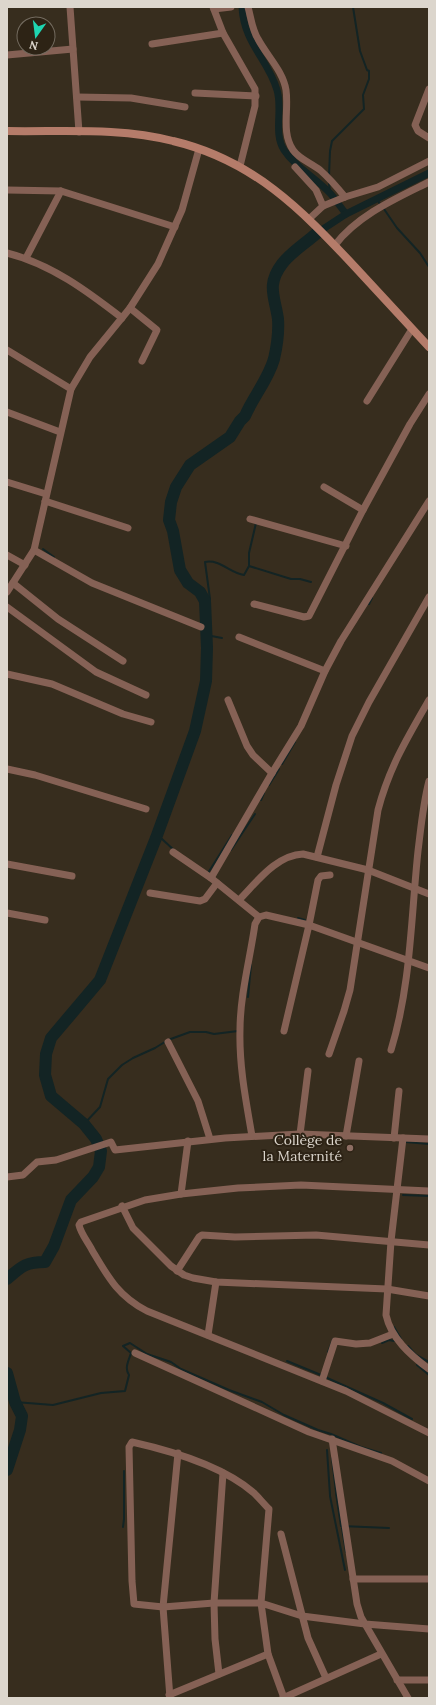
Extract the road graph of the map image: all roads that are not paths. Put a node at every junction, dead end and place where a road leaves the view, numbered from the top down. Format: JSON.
{"nodes":[{"id":1,"x":70,"y":7,"type":"edge"},
{"id":2,"x":231,"y":7,"type":"edge"},
{"id":3,"x":248,"y":7,"type":"edge"},
{"id":4,"x":214,"y":8,"type":"edge"},
{"id":5,"x":223,"y":33,"type":"junction"},
{"id":6,"x":152,"y":44,"type":"dead end"},
{"id":7,"x":73,"y":49,"type":"junction"},
{"id":8,"x":7,"y":55,"type":"edge"},
{"id":9,"x":429,"y":89,"type":"edge"},
{"id":10,"x":195,"y":93,"type":"dead end"},
{"id":11,"x":256,"y":96,"type":"junction"},
{"id":12,"x":77,"y":97,"type":"junction"},
{"id":13,"x":185,"y":107,"type":"dead end"},
{"id":14,"x":7,"y":131,"type":"edge"},
{"id":15,"x":79,"y":132,"type":"junction"},
{"id":16,"x":429,"y":138,"type":"edge"},
{"id":17,"x":199,"y":149,"type":"junction"},
{"id":18,"x":429,"y":161,"type":"edge"},
{"id":19,"x":240,"y":166,"type":"junction"},
{"id":20,"x":294,"y":167,"type":"dead end"},
{"id":21,"x":429,"y":182,"type":"edge"},
{"id":22,"x":7,"y":190,"type":"edge"},
{"id":23,"x":61,"y":191,"type":"junction"},
{"id":24,"x":345,"y":197,"type":"junction"},
{"id":25,"x":324,"y":206,"type":"junction"},
{"id":26,"x":311,"y":221,"type":"junction"},
{"id":27,"x":174,"y":227,"type":"junction"},
{"id":28,"x":332,"y":243,"type":"junction"},
{"id":29,"x":7,"y":253,"type":"edge"},
{"id":30,"x":26,"y":258,"type":"junction"},
{"id":31,"x":130,"y":308,"type":"junction"},
{"id":32,"x":122,"y":318,"type":"junction"},
{"id":33,"x":412,"y":329,"type":"junction"},
{"id":34,"x":429,"y":347,"type":"edge"},
{"id":35,"x":7,"y":350,"type":"edge"},
{"id":36,"x":142,"y":361,"type":"dead end"},
{"id":37,"x":71,"y":388,"type":"junction"},
{"id":38,"x":429,"y":394,"type":"edge"},
{"id":39,"x":367,"y":401,"type":"dead end"},
{"id":40,"x":7,"y":412,"type":"edge"},
{"id":41,"x":60,"y":432,"type":"junction"},
{"id":42,"x":7,"y":482,"type":"edge"},
{"id":43,"x":324,"y":486,"type":"dead end"},
{"id":44,"x":46,"y":497,"type":"junction"},
{"id":45,"x":429,"y":500,"type":"edge"},
{"id":46,"x":363,"y":510,"type":"junction"},
{"id":47,"x":250,"y":519,"type":"dead end"},
{"id":48,"x":128,"y":528,"type":"dead end"},
{"id":49,"x":346,"y":546,"type":"junction"},
{"id":50,"x":34,"y":550,"type":"junction"},
{"id":51,"x":7,"y":555,"type":"edge"},
{"id":52,"x":25,"y":565,"type":"junction"},
{"id":53,"x":13,"y":582,"type":"junction"},
{"id":54,"x":7,"y":592,"type":"edge"},
{"id":55,"x":429,"y":598,"type":"edge"},
{"id":56,"x":254,"y":604,"type":"dead end"},
{"id":57,"x":7,"y":607,"type":"edge"},
{"id":58,"x":201,"y":627,"type":"dead end"},
{"id":59,"x":239,"y":637,"type":"dead end"},
{"id":60,"x":123,"y":661,"type":"dead end"},
{"id":61,"x":325,"y":671,"type":"junction"},
{"id":62,"x":7,"y":674,"type":"edge"},
{"id":63,"x":146,"y":695,"type":"dead end"},
{"id":64,"x":228,"y":700,"type":"dead end"},
{"id":65,"x":429,"y":700,"type":"edge"},
{"id":66,"x":151,"y":722,"type":"dead end"},
{"id":67,"x":7,"y":769,"type":"edge"},
{"id":68,"x":272,"y":772,"type":"junction"},
{"id":69,"x":429,"y":781,"type":"edge"},
{"id":70,"x":427,"y":799,"type":"edge"},
{"id":71,"x":146,"y":809,"type":"dead end"},
{"id":72,"x":173,"y":852,"type":"dead end"},
{"id":73,"x":317,"y":857,"type":"junction"},
{"id":74,"x":7,"y":864,"type":"edge"},
{"id":75,"x":368,"y":870,"type":"junction"},
{"id":76,"x":330,"y":875,"type":"dead end"},
{"id":77,"x":72,"y":876,"type":"dead end"},
{"id":78,"x":214,"y":880,"type":"junction"},
{"id":79,"x":414,"y":889,"type":"junction"},
{"id":80,"x":150,"y":893,"type":"dead end"},
{"id":81,"x":429,"y":894,"type":"edge"},
{"id":82,"x":239,"y":900,"type":"junction"},
{"id":83,"x":7,"y":913,"type":"edge"},
{"id":84,"x":259,"y":917,"type":"junction"},
{"id":85,"x":45,"y":920,"type":"dead end"},
{"id":86,"x":309,"y":925,"type":"junction"},
{"id":87,"x":357,"y":941,"type":"junction"},
{"id":88,"x":409,"y":961,"type":"junction"},
{"id":89,"x":429,"y":968,"type":"edge"},
{"id":90,"x":284,"y":1031,"type":"dead end"},
{"id":91,"x":168,"y":1042,"type":"dead end"},
{"id":92,"x":391,"y":1050,"type":"dead end"},
{"id":93,"x":329,"y":1054,"type":"dead end"},
{"id":94,"x":359,"y":1061,"type":"dead end"},
{"id":95,"x":308,"y":1071,"type":"dead end"},
{"id":96,"x":399,"y":1091,"type":"dead end"},
{"id":97,"x":300,"y":1134,"type":"junction"},
{"id":98,"x":252,"y":1136,"type":"junction"},
{"id":99,"x":346,"y":1136,"type":"junction"},
{"id":100,"x":394,"y":1138,"type":"junction"},
{"id":101,"x":403,"y":1138,"type":"junction"},
{"id":102,"x":210,"y":1139,"type":"junction"},
{"id":103,"x":429,"y":1139,"type":"edge"},
{"id":104,"x":188,"y":1141,"type":"junction"},
{"id":105,"x":7,"y":1177,"type":"edge"},
{"id":106,"x":397,"y":1189,"type":"junction"},
{"id":107,"x":429,"y":1191,"type":"edge"},
{"id":108,"x":181,"y":1194,"type":"junction"},
{"id":109,"x":122,"y":1206,"type":"junction"},
{"id":110,"x":390,"y":1241,"type":"junction"},
{"id":111,"x":429,"y":1245,"type":"edge"},
{"id":112,"x":176,"y":1270,"type":"junction"},
{"id":113,"x":216,"y":1282,"type":"junction"},
{"id":114,"x":387,"y":1289,"type":"junction"},
{"id":115,"x":429,"y":1296,"type":"edge"},
{"id":116,"x":393,"y":1334,"type":"junction"},
{"id":117,"x":208,"y":1335,"type":"junction"},
{"id":118,"x":135,"y":1353,"type":"dead end"},
{"id":119,"x":429,"y":1369,"type":"edge"},
{"id":120,"x":322,"y":1381,"type":"junction"},
{"id":121,"x":429,"y":1433,"type":"edge"},
{"id":122,"x":332,"y":1439,"type":"junction"},
{"id":123,"x":178,"y":1453,"type":"junction"},
{"id":124,"x":223,"y":1473,"type":"junction"},
{"id":125,"x":429,"y":1480,"type":"edge"},
{"id":126,"x":281,"y":1534,"type":"dead end"},
{"id":127,"x":353,"y":1579,"type":"junction"},
{"id":128,"x":429,"y":1579,"type":"edge"},
{"id":129,"x":214,"y":1603,"type":"junction"},
{"id":130,"x":261,"y":1603,"type":"junction"},
{"id":131,"x":164,"y":1607,"type":"junction"},
{"id":132,"x":302,"y":1616,"type":"junction"},
{"id":133,"x":366,"y":1624,"type":"junction"},
{"id":134,"x":429,"y":1629,"type":"edge"},
{"id":135,"x":268,"y":1654,"type":"junction"},
{"id":136,"x":381,"y":1654,"type":"junction"},
{"id":137,"x":219,"y":1674,"type":"junction"},
{"id":138,"x":326,"y":1678,"type":"junction"},
{"id":139,"x":397,"y":1680,"type":"junction"},
{"id":140,"x":429,"y":1680,"type":"edge"},
{"id":141,"x":170,"y":1696,"type":"edge"},
{"id":142,"x":284,"y":1698,"type":"edge"},
{"id":143,"x":408,"y":1698,"type":"edge"}],
"edges":[{"from":1,"to":7,"type":"street"},
{"from":2,"to":4,"type":"street"},
{"from":3,"to":24,"type":"street"},
{"from":4,"to":5,"type":"street"},
{"from":5,"to":6,"type":"street"},
{"from":5,"to":11,"type":"street"},
{"from":7,"to":8,"type":"street"},
{"from":7,"to":12,"type":"street"},
{"from":9,"to":16,"type":"street"},
{"from":10,"to":11,"type":"street"},
{"from":11,"to":19,"type":"street"},
{"from":12,"to":13,"type":"street"},
{"from":12,"to":15,"type":"street"},
{"from":14,"to":15,"type":"main road"},
{"from":15,"to":17,"type":"main road"},
{"from":17,"to":19,"type":"main road"},
{"from":17,"to":27,"type":"street"},
{"from":18,"to":24,"type":"street"},
{"from":19,"to":26,"type":"main road"},
{"from":20,"to":25,"type":"street"},
{"from":21,"to":28,"type":"street"},
{"from":22,"to":23,"type":"street"},
{"from":23,"to":27,"type":"street"},
{"from":23,"to":30,"type":"street"},
{"from":24,"to":25,"type":"street"},
{"from":25,"to":26,"type":"street"},
{"from":26,"to":28,"type":"main road"},
{"from":27,"to":31,"type":"street"},
{"from":28,"to":33,"type":"main road"},
{"from":29,"to":30,"type":"street"},
{"from":30,"to":32,"type":"street"},
{"from":31,"to":32,"type":"street"},
{"from":31,"to":36,"type":"street"},
{"from":32,"to":37,"type":"street"},
{"from":33,"to":34,"type":"main road"},
{"from":33,"to":39,"type":"street"},
{"from":35,"to":37,"type":"street"},
{"from":37,"to":41,"type":"street"},
{"from":38,"to":46,"type":"street"},
{"from":40,"to":41,"type":"street"},
{"from":41,"to":44,"type":"street"},
{"from":42,"to":44,"type":"street"},
{"from":43,"to":46,"type":"street"},
{"from":44,"to":48,"type":"street"},
{"from":44,"to":50,"type":"street"},
{"from":45,"to":61,"type":"street"},
{"from":46,"to":49,"type":"street"},
{"from":47,"to":49,"type":"street"},
{"from":49,"to":56,"type":"street"},
{"from":50,"to":52,"type":"street"},
{"from":50,"to":58,"type":"street"},
{"from":51,"to":52,"type":"street"},
{"from":52,"to":53,"type":"street"},
{"from":53,"to":54,"type":"street"},
{"from":53,"to":60,"type":"street"},
{"from":55,"to":73,"type":"street"},
{"from":57,"to":63,"type":"street"},
{"from":59,"to":61,"type":"street"},
{"from":61,"to":68,"type":"street"},
{"from":62,"to":66,"type":"street"},
{"from":64,"to":68,"type":"street"},
{"from":65,"to":75,"type":"street"},
{"from":67,"to":71,"type":"street"},
{"from":68,"to":78,"type":"street"},
{"from":69,"to":70,"type":"street"},
{"from":70,"to":79,"type":"street"},
{"from":72,"to":78,"type":"street"},
{"from":73,"to":75,"type":"street"},
{"from":73,"to":82,"type":"street"},
{"from":74,"to":77,"type":"street"},
{"from":75,"to":79,"type":"street"},
{"from":75,"to":87,"type":"street"},
{"from":76,"to":86,"type":"street"},
{"from":78,"to":80,"type":"street"},
{"from":78,"to":82,"type":"street"},
{"from":79,"to":81,"type":"street"},
{"from":79,"to":88,"type":"street"},
{"from":82,"to":84,"type":"street"},
{"from":83,"to":85,"type":"street"},
{"from":84,"to":86,"type":"street"},
{"from":84,"to":98,"type":"street"},
{"from":86,"to":87,"type":"street"},
{"from":86,"to":90,"type":"street"},
{"from":87,"to":88,"type":"street"},
{"from":87,"to":93,"type":"street"},
{"from":88,"to":89,"type":"street"},
{"from":88,"to":92,"type":"street"},
{"from":91,"to":102,"type":"street"},
{"from":94,"to":99,"type":"street"},
{"from":95,"to":97,"type":"street"},
{"from":96,"to":100,"type":"street"},
{"from":97,"to":98,"type":"street"},
{"from":97,"to":99,"type":"street"},
{"from":98,"to":102,"type":"street"},
{"from":99,"to":100,"type":"street"},
{"from":100,"to":101,"type":"street"},
{"from":101,"to":103,"type":"street"},
{"from":101,"to":106,"type":"street"},
{"from":102,"to":104,"type":"street"},
{"from":104,"to":105,"type":"street"},
{"from":104,"to":108,"type":"street"},
{"from":106,"to":107,"type":"street"},
{"from":106,"to":108,"type":"street"},
{"from":106,"to":110,"type":"street"},
{"from":108,"to":109,"type":"street"},
{"from":109,"to":112,"type":"street"},
{"from":109,"to":117,"type":"street"},
{"from":110,"to":111,"type":"street"},
{"from":110,"to":112,"type":"street"},
{"from":110,"to":114,"type":"street"},
{"from":112,"to":113,"type":"street"},
{"from":113,"to":114,"type":"street"},
{"from":113,"to":117,"type":"street"},
{"from":114,"to":115,"type":"street"},
{"from":114,"to":116,"type":"street"},
{"from":116,"to":119,"type":"street"},
{"from":116,"to":120,"type":"street"},
{"from":117,"to":120,"type":"street"},
{"from":118,"to":122,"type":"street"},
{"from":120,"to":121,"type":"street"},
{"from":122,"to":125,"type":"street"},
{"from":122,"to":127,"type":"street"},
{"from":123,"to":124,"type":"street"},
{"from":123,"to":131,"type":"street"},
{"from":123,"to":131,"type":"street"},
{"from":124,"to":129,"type":"street"},
{"from":124,"to":130,"type":"street"},
{"from":126,"to":132,"type":"street"},
{"from":127,"to":128,"type":"street"},
{"from":127,"to":133,"type":"street"},
{"from":129,"to":130,"type":"street"},
{"from":129,"to":131,"type":"street"},
{"from":129,"to":137,"type":"street"},
{"from":130,"to":132,"type":"street"},
{"from":130,"to":135,"type":"street"},
{"from":131,"to":141,"type":"street"},
{"from":132,"to":133,"type":"street"},
{"from":132,"to":138,"type":"street"},
{"from":133,"to":134,"type":"street"},
{"from":133,"to":136,"type":"street"},
{"from":135,"to":137,"type":"street"},
{"from":135,"to":142,"type":"street"},
{"from":136,"to":138,"type":"street"},
{"from":136,"to":139,"type":"street"},
{"from":137,"to":141,"type":"street"},
{"from":138,"to":142,"type":"street"},
{"from":139,"to":140,"type":"street"},
{"from":139,"to":143,"type":"street"}]}
